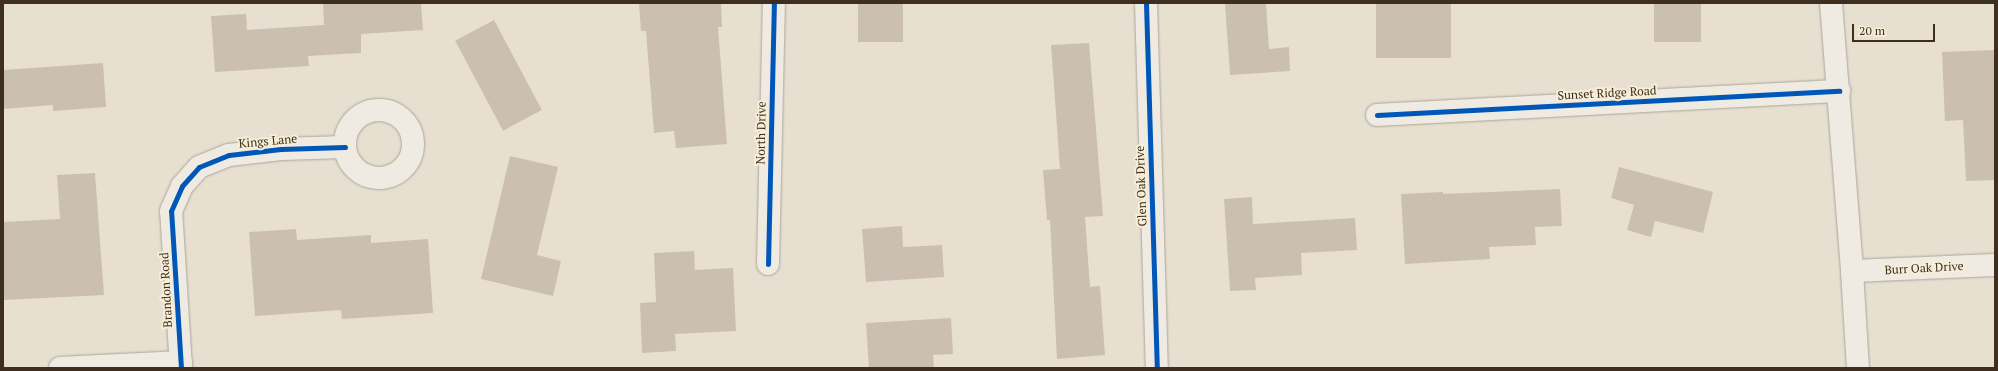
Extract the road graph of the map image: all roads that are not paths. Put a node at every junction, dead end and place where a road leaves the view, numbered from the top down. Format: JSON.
{"nodes":[{"id":1,"x":774,"y":3,"type":"edge"},
{"id":2,"x":1146,"y":3,"type":"edge"},
{"id":3,"x":1831,"y":3,"type":"edge"},
{"id":4,"x":1839,"y":91,"type":"junction"},
{"id":5,"x":1377,"y":115,"type":"dead end"},
{"id":6,"x":345,"y":147,"type":"dead end"},
{"id":7,"x":171,"y":211,"type":"joint"},
{"id":8,"x":768,"y":264,"type":"dead end"},
{"id":9,"x":1995,"y":265,"type":"edge"},
{"id":10,"x":1852,"y":271,"type":"junction"},
{"id":11,"x":181,"y":365,"type":"edge"},
{"id":12,"x":60,"y":368,"type":"edge"},
{"id":13,"x":1157,"y":368,"type":"edge"},
{"id":14,"x":1858,"y":368,"type":"edge"}],
"edges":[{"from":1,"to":8,"type":"street","name":"North Drive"},
{"from":2,"to":13,"type":"street","name":"Glen Oak Drive"},
{"from":3,"to":4,"type":"street"},
{"from":4,"to":5,"type":"street","name":"Sunset Ridge Road"},
{"from":4,"to":10,"type":"street"},
{"from":6,"to":7,"type":"street","name":"Kings Lane"},
{"from":7,"to":11,"type":"street","name":"Brandon Road"},
{"from":9,"to":10,"type":"street","name":"Burr Oak Drive"},
{"from":10,"to":14,"type":"street"},
{"from":11,"to":12,"type":"street"}]}
